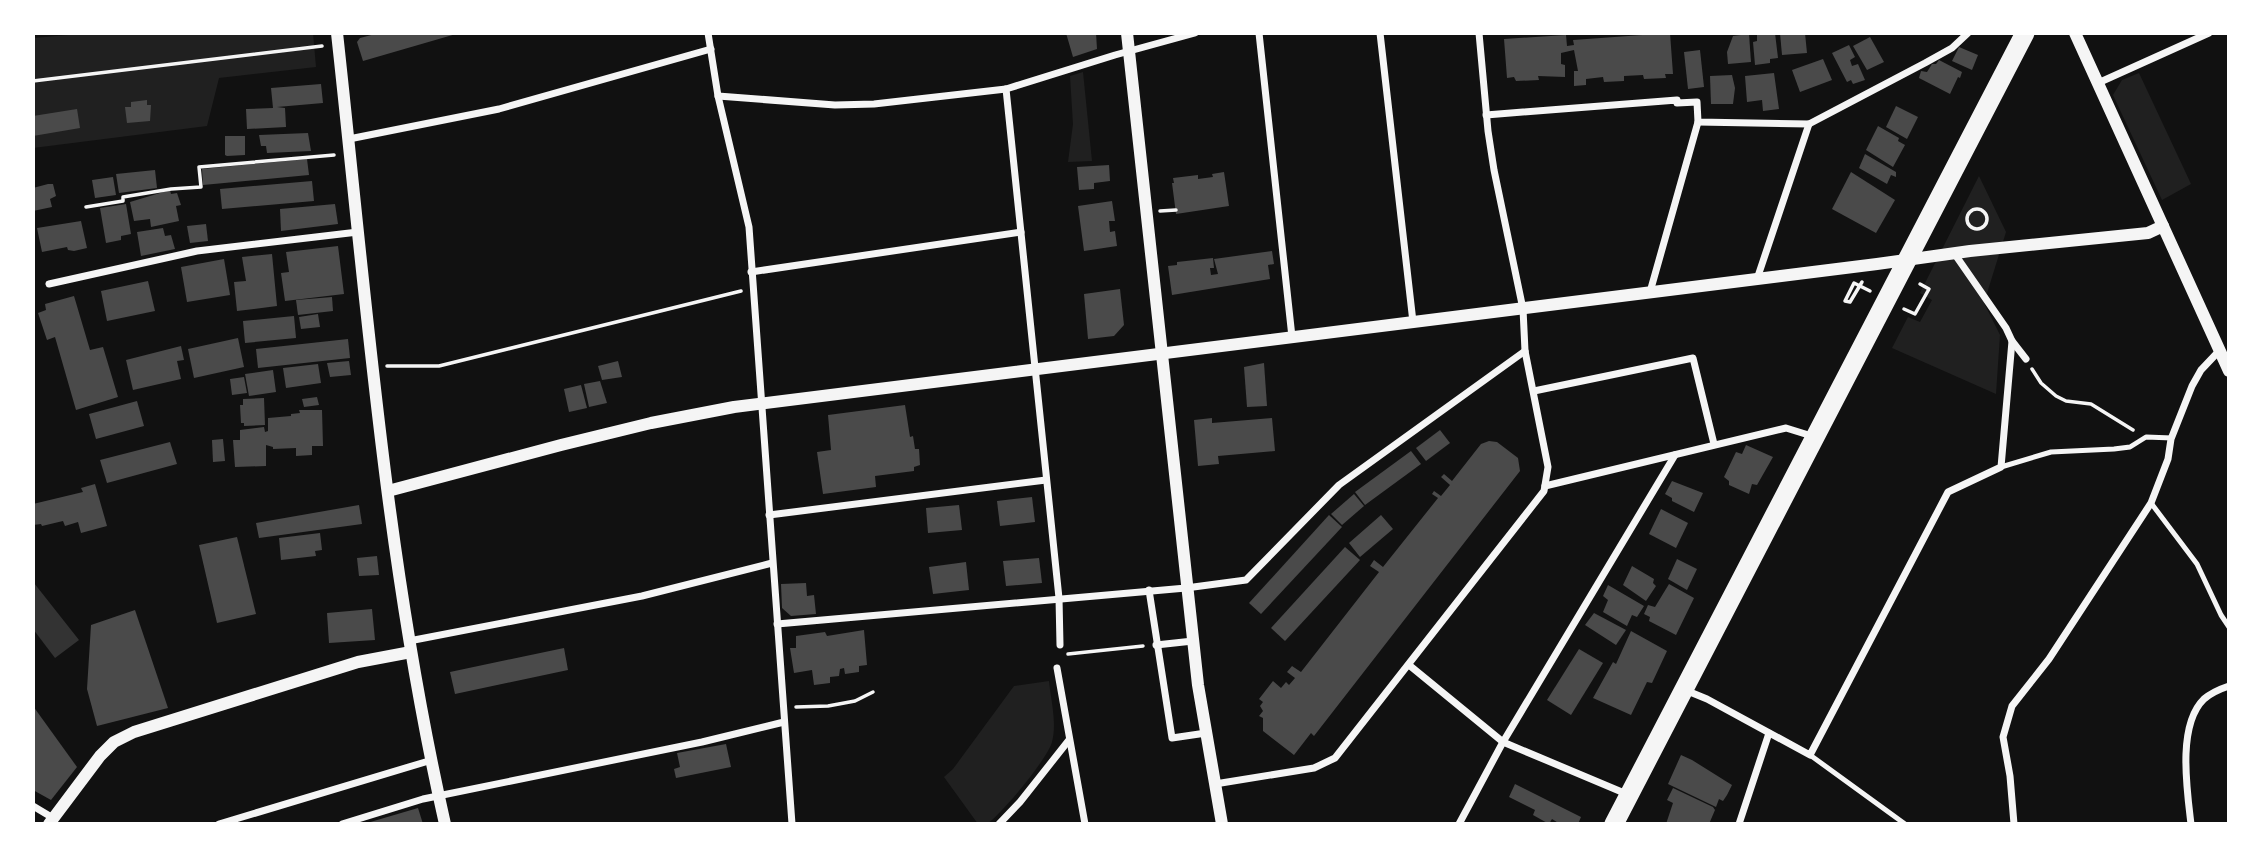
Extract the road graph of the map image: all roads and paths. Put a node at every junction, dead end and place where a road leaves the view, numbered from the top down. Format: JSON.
{"nodes":[{"id":1,"x":337,"y":33,"type":"edge"},
{"id":2,"x":708,"y":33,"type":"edge"},
{"id":3,"x":1127,"y":33,"type":"edge"},
{"id":4,"x":1195,"y":33,"type":"edge"},
{"id":5,"x":1259,"y":33,"type":"edge"},
{"id":6,"x":1380,"y":33,"type":"edge"},
{"id":7,"x":1479,"y":33,"type":"edge"},
{"id":8,"x":1968,"y":33,"type":"edge"},
{"id":9,"x":2025,"y":33,"type":"edge"},
{"id":10,"x":2075,"y":33,"type":"edge"},
{"id":11,"x":2209,"y":33,"type":"edge"},
{"id":12,"x":322,"y":46,"type":"dead end"},
{"id":13,"x":711,"y":49,"type":"junction"},
{"id":14,"x":1129,"y":51,"type":"junction"},
{"id":15,"x":33,"y":81,"type":"edge"},
{"id":16,"x":2098,"y":83,"type":"junction"},
{"id":17,"x":1006,"y":89,"type":"junction"},
{"id":18,"x":718,"y":96,"type":"junction"},
{"id":19,"x":1486,"y":115,"type":"junction"},
{"id":20,"x":1698,"y":122,"type":"junction"},
{"id":21,"x":1809,"y":124,"type":"junction"},
{"id":22,"x":349,"y":139,"type":"junction"},
{"id":23,"x":336,"y":155,"type":"dead end"},
{"id":24,"x":86,"y":207,"type":"dead end"},
{"id":25,"x":1176,"y":210,"type":"dead end"},
{"id":26,"x":1157,"y":212,"type":"dead end"},
{"id":27,"x":1968,"y":223,"type":"joint"},
{"id":28,"x":2163,"y":226,"type":"junction"},
{"id":29,"x":359,"y":232,"type":"junction"},
{"id":30,"x":1021,"y":232,"type":"junction"},
{"id":31,"x":1954,"y":253,"type":"junction"},
{"id":32,"x":1908,"y":260,"type":"junction"},
{"id":33,"x":751,"y":272,"type":"junction"},
{"id":34,"x":1758,"y":279,"type":"junction"},
{"id":35,"x":1854,"y":283,"type":"dead end"},
{"id":36,"x":49,"y":284,"type":"dead end"},
{"id":37,"x":1920,"y":284,"type":"dead end"},
{"id":38,"x":1858,"y":288,"type":"dead end"},
{"id":39,"x":752,"y":289,"type":"junction"},
{"id":40,"x":1650,"y":292,"type":"junction"},
{"id":41,"x":1522,"y":309,"type":"junction"},
{"id":42,"x":1915,"y":314,"type":"dead end"},
{"id":43,"x":1413,"y":323,"type":"junction"},
{"id":44,"x":1292,"y":337,"type":"junction"},
{"id":45,"x":2012,"y":341,"type":"junction"},
{"id":46,"x":1525,"y":351,"type":"junction"},
{"id":47,"x":2219,"y":351,"type":"junction"},
{"id":48,"x":1162,"y":353,"type":"junction"},
{"id":49,"x":2026,"y":359,"type":"joint"},
{"id":50,"x":385,"y":366,"type":"dead end"},
{"id":51,"x":1035,"y":371,"type":"junction"},
{"id":52,"x":2229,"y":371,"type":"edge"},
{"id":53,"x":1534,"y":391,"type":"junction"},
{"id":54,"x":760,"y":404,"type":"junction"},
{"id":55,"x":1815,"y":437,"type":"junction"},
{"id":56,"x":2146,"y":437,"type":"junction"},
{"id":57,"x":2172,"y":438,"type":"junction"},
{"id":58,"x":1714,"y":444,"type":"junction"},
{"id":59,"x":1675,"y":455,"type":"junction"},
{"id":60,"x":2001,"y":467,"type":"junction"},
{"id":61,"x":1046,"y":480,"type":"junction"},
{"id":62,"x":1545,"y":486,"type":"junction"},
{"id":63,"x":388,"y":491,"type":"junction"},
{"id":64,"x":2151,"y":503,"type":"junction"},
{"id":65,"x":769,"y":515,"type":"junction"},
{"id":66,"x":772,"y":563,"type":"junction"},
{"id":67,"x":1186,"y":588,"type":"junction"},
{"id":68,"x":1149,"y":590,"type":"junction"},
{"id":69,"x":1059,"y":598,"type":"junction"},
{"id":70,"x":777,"y":624,"type":"junction"},
{"id":71,"x":2229,"y":627,"type":"edge"},
{"id":72,"x":1193,"y":641,"type":"junction"},
{"id":73,"x":1060,"y":645,"type":"dead end"},
{"id":74,"x":1156,"y":645,"type":"junction"},
{"id":75,"x":410,"y":647,"type":"junction"},
{"id":76,"x":1059,"y":656,"type":"dead end"},
{"id":77,"x":1409,"y":665,"type":"junction"},
{"id":78,"x":1058,"y":668,"type":"dead end"},
{"id":79,"x":2229,"y":685,"type":"edge"},
{"id":80,"x":1684,"y":689,"type":"junction"},
{"id":81,"x":873,"y":692,"type":"dead end"},
{"id":82,"x":783,"y":708,"type":"junction"},
{"id":83,"x":784,"y":722,"type":"junction"},
{"id":84,"x":1206,"y":733,"type":"junction"},
{"id":85,"x":1769,"y":733,"type":"junction"},
{"id":86,"x":1069,"y":740,"type":"junction"},
{"id":87,"x":1503,"y":742,"type":"junction"},
{"id":88,"x":1810,"y":755,"type":"junction"},
{"id":89,"x":432,"y":760,"type":"junction"},
{"id":90,"x":1215,"y":784,"type":"junction"},
{"id":91,"x":438,"y":795,"type":"junction"},
{"id":92,"x":1629,"y":795,"type":"junction"},
{"id":93,"x":33,"y":806,"type":"edge"},
{"id":94,"x":51,"y":821,"type":"edge"},
{"id":95,"x":219,"y":824,"type":"edge"},
{"id":96,"x":342,"y":824,"type":"edge"},
{"id":97,"x":445,"y":824,"type":"edge"},
{"id":98,"x":792,"y":824,"type":"edge"},
{"id":99,"x":999,"y":824,"type":"edge"},
{"id":100,"x":1085,"y":824,"type":"edge"},
{"id":101,"x":1222,"y":824,"type":"edge"},
{"id":102,"x":1459,"y":824,"type":"edge"},
{"id":103,"x":1614,"y":824,"type":"edge"},
{"id":104,"x":1739,"y":824,"type":"edge"},
{"id":105,"x":1905,"y":824,"type":"edge"},
{"id":106,"x":2014,"y":824,"type":"edge"},
{"id":107,"x":2191,"y":824,"type":"edge"}],
"edges":[{"from":1,"to":22,"type":"street"},
{"from":2,"to":13,"type":"street"},
{"from":3,"to":14,"type":"street"},
{"from":4,"to":14,"type":"street"},
{"from":5,"to":44,"type":"street"},
{"from":6,"to":43,"type":"street"},
{"from":7,"to":19,"type":"street"},
{"from":8,"to":21,"type":"street"},
{"from":9,"to":32,"type":"highway"},
{"from":10,"to":16,"type":"street"},
{"from":11,"to":16,"type":"street"},
{"from":12,"to":15,"type":"path"},
{"from":13,"to":18,"type":"street"},
{"from":13,"to":22,"type":"street"},
{"from":14,"to":17,"type":"street"},
{"from":14,"to":48,"type":"street"},
{"from":16,"to":28,"type":"street"},
{"from":17,"to":18,"type":"street"},
{"from":17,"to":30,"type":"street"},
{"from":18,"to":33,"type":"street"},
{"from":19,"to":20,"type":"street"},
{"from":19,"to":41,"type":"street"},
{"from":20,"to":21,"type":"street"},
{"from":20,"to":40,"type":"street"},
{"from":21,"to":34,"type":"street"},
{"from":22,"to":29,"type":"street"},
{"from":23,"to":24,"type":"path"},
{"from":25,"to":26,"type":"path"},
{"from":27,"to":27,"type":"path"},
{"from":28,"to":31,"type":"street"},
{"from":28,"to":47,"type":"street"},
{"from":29,"to":36,"type":"street"},
{"from":29,"to":63,"type":"street"},
{"from":30,"to":33,"type":"street"},
{"from":30,"to":51,"type":"street"},
{"from":31,"to":32,"type":"street"},
{"from":31,"to":45,"type":"street"},
{"from":32,"to":34,"type":"street"},
{"from":32,"to":55,"type":"highway"},
{"from":33,"to":39,"type":"street"},
{"from":34,"to":40,"type":"street"},
{"from":35,"to":38,"type":"path"},
{"from":37,"to":42,"type":"path"},
{"from":39,"to":50,"type":"path"},
{"from":39,"to":54,"type":"street"},
{"from":40,"to":41,"type":"street"},
{"from":41,"to":43,"type":"street"},
{"from":41,"to":46,"type":"street"},
{"from":43,"to":44,"type":"street"},
{"from":44,"to":48,"type":"street"},
{"from":45,"to":49,"type":"street"},
{"from":45,"to":60,"type":"street"},
{"from":46,"to":53,"type":"street"},
{"from":46,"to":67,"type":"street"},
{"from":47,"to":52,"type":"street"},
{"from":47,"to":57,"type":"street"},
{"from":48,"to":51,"type":"street"},
{"from":48,"to":67,"type":"street"},
{"from":49,"to":56,"type":"path"},
{"from":51,"to":54,"type":"street"},
{"from":51,"to":61,"type":"street"},
{"from":53,"to":58,"type":"street"},
{"from":53,"to":62,"type":"street"},
{"from":54,"to":63,"type":"street"},
{"from":54,"to":65,"type":"street"},
{"from":55,"to":58,"type":"street"},
{"from":55,"to":80,"type":"highway"},
{"from":56,"to":57,"type":"lane"},
{"from":56,"to":60,"type":"lane"},
{"from":57,"to":64,"type":"street"},
{"from":58,"to":59,"type":"street"},
{"from":59,"to":62,"type":"street"},
{"from":59,"to":87,"type":"street"},
{"from":60,"to":88,"type":"street"},
{"from":61,"to":65,"type":"street"},
{"from":61,"to":69,"type":"street"},
{"from":62,"to":77,"type":"street"},
{"from":63,"to":75,"type":"street"},
{"from":64,"to":71,"type":"lane"},
{"from":64,"to":106,"type":"street"},
{"from":65,"to":66,"type":"street"},
{"from":66,"to":70,"type":"street"},
{"from":66,"to":75,"type":"street"},
{"from":67,"to":68,"type":"street"},
{"from":67,"to":72,"type":"street"},
{"from":68,"to":69,"type":"street"},
{"from":68,"to":74,"type":"street"},
{"from":69,"to":70,"type":"street"},
{"from":69,"to":73,"type":"street"},
{"from":70,"to":82,"type":"street"},
{"from":72,"to":74,"type":"street"},
{"from":72,"to":84,"type":"street"},
{"from":74,"to":76,"type":"path"},
{"from":74,"to":84,"type":"street"},
{"from":75,"to":89,"type":"street"},
{"from":75,"to":94,"type":"street"},
{"from":77,"to":87,"type":"street"},
{"from":77,"to":90,"type":"street"},
{"from":78,"to":86,"type":"street"},
{"from":79,"to":107,"type":"street"},
{"from":80,"to":85,"type":"street"},
{"from":80,"to":92,"type":"highway"},
{"from":81,"to":82,"type":"path"},
{"from":82,"to":83,"type":"street"},
{"from":83,"to":91,"type":"street"},
{"from":83,"to":98,"type":"street"},
{"from":84,"to":90,"type":"street"},
{"from":85,"to":88,"type":"street"},
{"from":85,"to":104,"type":"street"},
{"from":86,"to":99,"type":"street"},
{"from":86,"to":100,"type":"street"},
{"from":87,"to":92,"type":"street"},
{"from":87,"to":102,"type":"street"},
{"from":88,"to":105,"type":"lane"},
{"from":89,"to":91,"type":"street"},
{"from":89,"to":95,"type":"street"},
{"from":90,"to":101,"type":"street"},
{"from":91,"to":96,"type":"street"},
{"from":91,"to":97,"type":"street"},
{"from":92,"to":103,"type":"highway"},
{"from":93,"to":94,"type":"street"}]}
